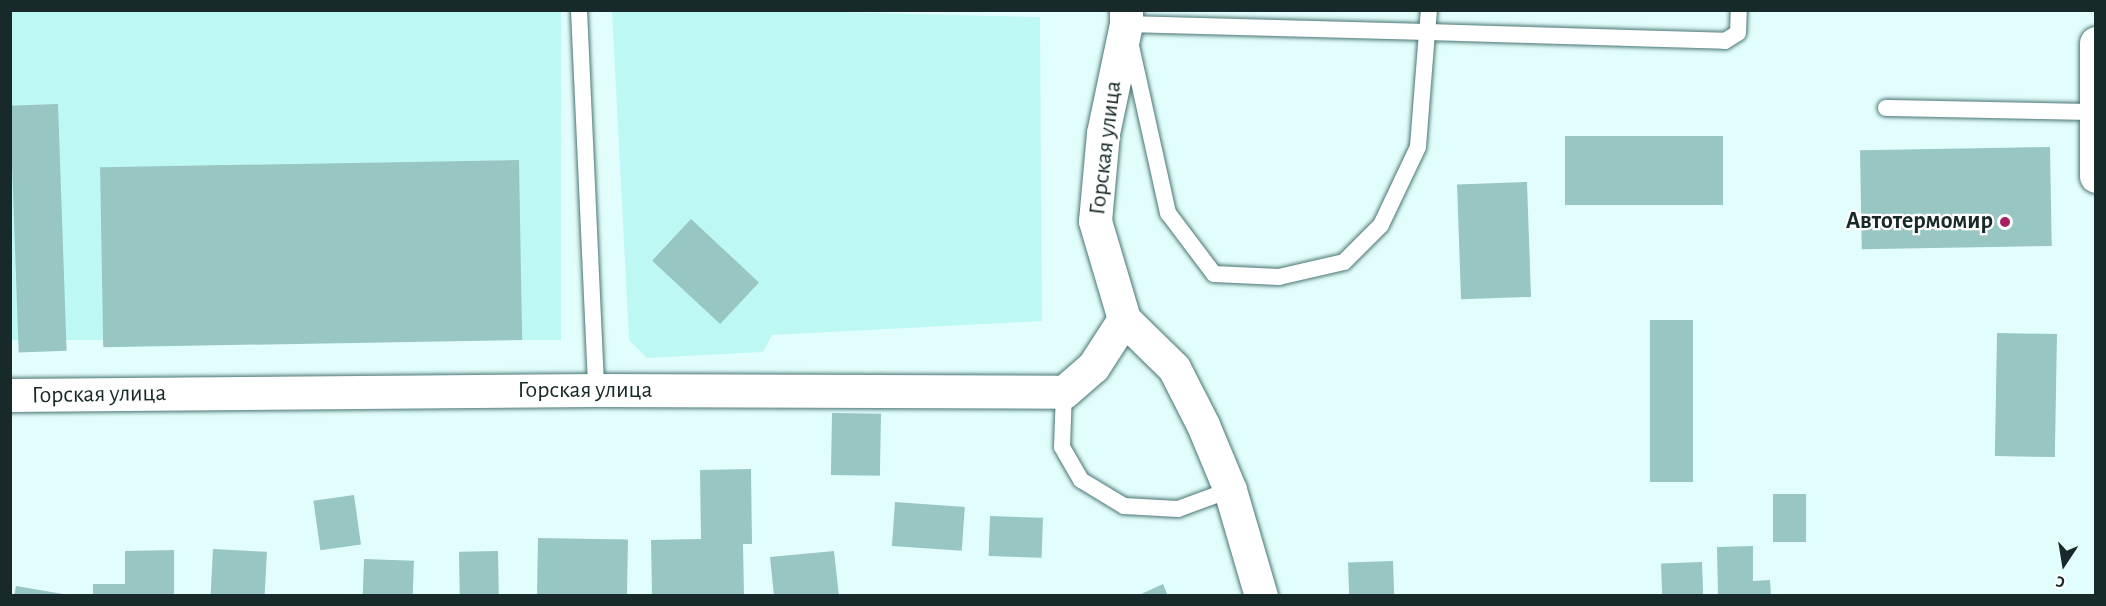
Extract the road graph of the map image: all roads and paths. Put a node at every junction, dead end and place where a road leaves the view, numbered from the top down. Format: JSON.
{"nodes":[{"id":1,"x":579,"y":10,"type":"edge"},
{"id":2,"x":1429,"y":10,"type":"edge"},
{"id":3,"x":1739,"y":10,"type":"edge"},
{"id":4,"x":1126,"y":17,"type":"edge"},
{"id":5,"x":1427,"y":32,"type":"junction"},
{"id":6,"x":2096,"y":43,"type":"edge"},
{"id":7,"x":1886,"y":108,"type":"dead end"},
{"id":8,"x":2094,"y":112,"type":"junction"},
{"id":9,"x":2096,"y":176,"type":"edge"},
{"id":10,"x":1124,"y":319,"type":"junction"},
{"id":11,"x":596,"y":390,"type":"junction"},
{"id":12,"x":1064,"y":392,"type":"junction"},
{"id":13,"x":10,"y":395,"type":"edge"},
{"id":14,"x":1230,"y":490,"type":"junction"},
{"id":15,"x":1262,"y":596,"type":"edge"}],
"edges":[{"from":1,"to":11,"type":"lane"},
{"from":2,"to":5,"type":"lane"},
{"from":3,"to":5,"type":"lane"},
{"from":4,"to":5,"type":"lane"},
{"from":4,"to":5,"type":"lane"},
{"from":4,"to":10,"type":"street","name":"Горская улица"},
{"from":6,"to":8,"type":"street"},
{"from":7,"to":8,"type":"lane"},
{"from":8,"to":9,"type":"street"},
{"from":10,"to":12,"type":"street"},
{"from":10,"to":14,"type":"street","name":"Горская улица"},
{"from":11,"to":12,"type":"street","name":"Горская улица"},
{"from":11,"to":13,"type":"street","name":"Горская улица"},
{"from":12,"to":14,"type":"lane"},
{"from":14,"to":15,"type":"street","name":"Горская улица"}]}
